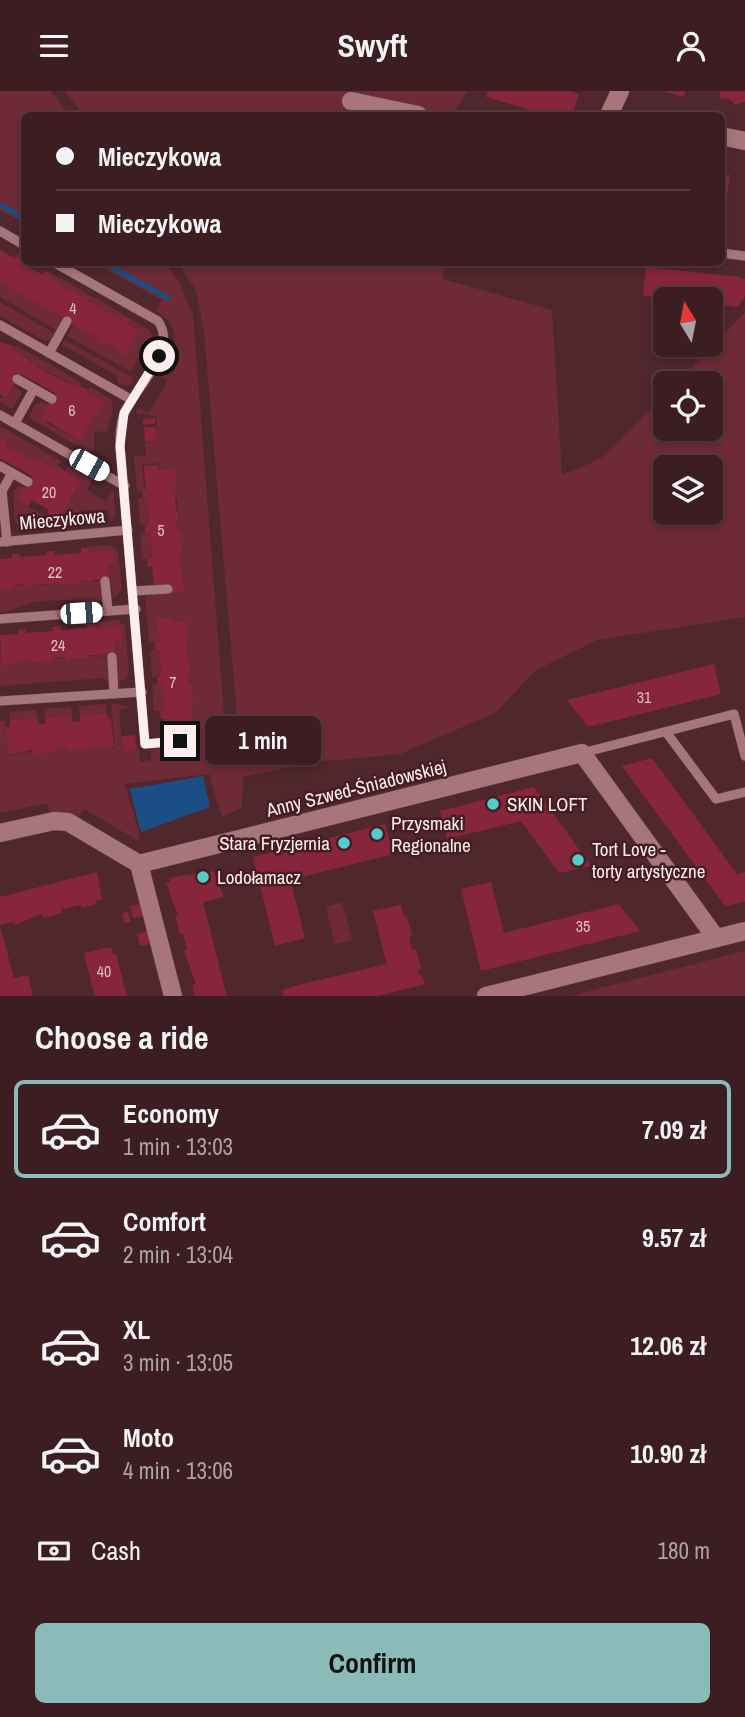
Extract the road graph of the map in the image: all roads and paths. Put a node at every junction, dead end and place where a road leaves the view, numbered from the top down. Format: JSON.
{"nodes":[{"id":1,"x":620,"y":91,"type":"edge"},
{"id":2,"x":351,"y":101,"type":"dead end"},
{"id":3,"x":404,"y":112,"type":"edge"},
{"id":4,"x":615,"y":112,"type":"edge"},
{"id":5,"x":725,"y":137,"type":"edge"},
{"id":6,"x":745,"y":141,"type":"edge"},
{"id":7,"x":0,"y":232,"type":"edge"},
{"id":8,"x":21,"y":243,"type":"edge"},
{"id":9,"x":725,"y":254,"type":"edge"},
{"id":10,"x":745,"y":256,"type":"edge"},
{"id":11,"x":60,"y":266,"type":"edge"},
{"id":12,"x":67,"y":321,"type":"dead end"},
{"id":13,"x":0,"y":325,"type":"edge"},
{"id":14,"x":49,"y":353,"type":"junction"},
{"id":15,"x":17,"y":379,"type":"dead end"},
{"id":16,"x":34,"y":389,"type":"junction"},
{"id":17,"x":52,"y":399,"type":"dead end"},
{"id":18,"x":132,"y":400,"type":"junction"},
{"id":19,"x":0,"y":415,"type":"edge"},
{"id":20,"x":15,"y":423,"type":"junction"},
{"id":21,"x":0,"y":466,"type":"edge"},
{"id":22,"x":12,"y":473,"type":"junction"},
{"id":23,"x":29,"y":482,"type":"dead end"},
{"id":24,"x":125,"y":486,"type":"junction"},
{"id":25,"x":128,"y":530,"type":"junction"},
{"id":26,"x":4,"y":542,"type":"edge"},
{"id":27,"x":105,"y":581,"type":"dead end"},
{"id":28,"x":168,"y":589,"type":"dead end"},
{"id":29,"x":134,"y":591,"type":"junction"},
{"id":30,"x":136,"y":609,"type":"junction"},
{"id":31,"x":108,"y":611,"type":"junction"},
{"id":32,"x":0,"y":619,"type":"edge"},
{"id":33,"x":112,"y":657,"type":"dead end"},
{"id":34,"x":142,"y":692,"type":"junction"},
{"id":35,"x":114,"y":694,"type":"junction"},
{"id":36,"x":0,"y":701,"type":"edge"},
{"id":37,"x":666,"y":732,"type":"junction"},
{"id":38,"x":180,"y":741,"type":"dead end"},
{"id":39,"x":582,"y":753,"type":"junction"},
{"id":40,"x":745,"y":756,"type":"edge"},
{"id":41,"x":745,"y":792,"type":"edge"},
{"id":42,"x":0,"y":833,"type":"edge"},
{"id":43,"x":139,"y":864,"type":"junction"},
{"id":44,"x":745,"y":931,"type":"edge"},
{"id":45,"x":716,"y":938,"type":"junction"},
{"id":46,"x":173,"y":996,"type":"edge"},
{"id":47,"x":486,"y":996,"type":"edge"}],
"edges":[{"from":1,"to":4,"type":"street"},
{"from":2,"to":3,"type":"street"},
{"from":5,"to":6,"type":"street"},
{"from":7,"to":8,"type":"lane"},
{"from":9,"to":10,"type":"lane"},
{"from":11,"to":18,"type":"lane","name":"Mieczykowa"},
{"from":12,"to":14,"type":"lane"},
{"from":13,"to":14,"type":"lane"},
{"from":14,"to":18,"type":"lane"},
{"from":15,"to":16,"type":"lane"},
{"from":16,"to":17,"type":"lane"},
{"from":16,"to":20,"type":"lane"},
{"from":18,"to":24,"type":"lane","name":"Mieczykowa"},
{"from":19,"to":20,"type":"lane","name":"Mieczykowa"},
{"from":20,"to":24,"type":"lane","name":"Mieczykowa"},
{"from":21,"to":22,"type":"lane"},
{"from":22,"to":23,"type":"lane"},
{"from":22,"to":26,"type":"lane"},
{"from":24,"to":25,"type":"lane","name":"Mieczykowa"},
{"from":25,"to":26,"type":"lane","name":"Mieczykowa"},
{"from":25,"to":29,"type":"lane","name":"Mieczykowa"},
{"from":27,"to":31,"type":"lane"},
{"from":28,"to":29,"type":"lane"},
{"from":29,"to":30,"type":"lane","name":"Mieczykowa"},
{"from":30,"to":31,"type":"lane"},
{"from":30,"to":34,"type":"lane","name":"Mieczykowa"},
{"from":31,"to":32,"type":"lane"},
{"from":33,"to":35,"type":"lane"},
{"from":34,"to":35,"type":"lane"},
{"from":34,"to":38,"type":"lane","name":"Mieczykowa"},
{"from":35,"to":36,"type":"lane"},
{"from":37,"to":39,"type":"lane","name":"Anny Szwed-Śniadowskiej"},
{"from":37,"to":40,"type":"lane","name":"Anny Szwed-Śniadowskiej"},
{"from":37,"to":41,"type":"lane"},
{"from":39,"to":43,"type":"street","name":"Anny Szwed-Śniadowskiej"},
{"from":39,"to":45,"type":"street"},
{"from":42,"to":43,"type":"street"},
{"from":43,"to":46,"type":"street"},
{"from":44,"to":45,"type":"street"},
{"from":45,"to":47,"type":"street"}]}
